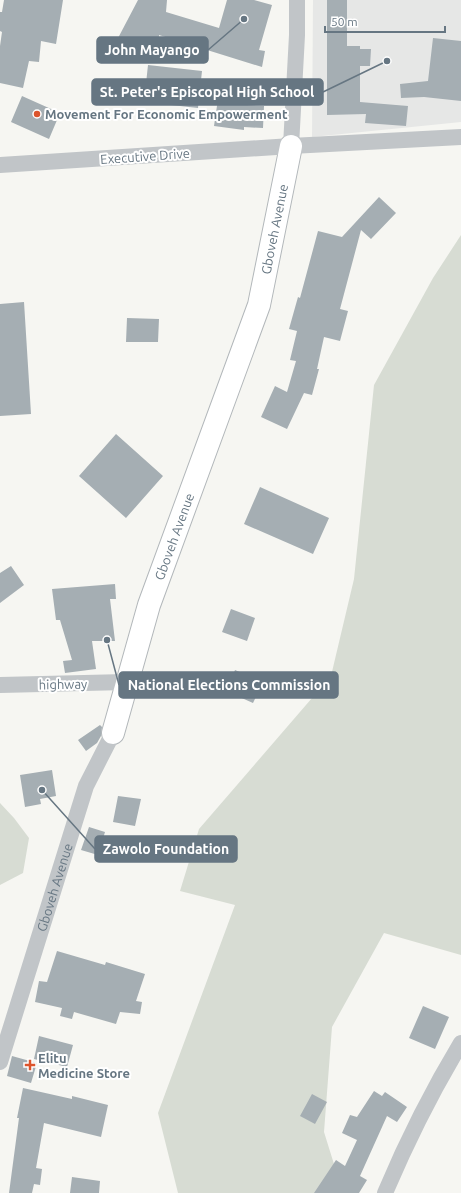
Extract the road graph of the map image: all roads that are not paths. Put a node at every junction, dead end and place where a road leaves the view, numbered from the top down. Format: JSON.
{"nodes":[{"id":1,"x":297,"y":0,"type":"edge"},
{"id":2,"x":461,"y":136,"type":"edge"},
{"id":3,"x":291,"y":146,"type":"junction"},
{"id":4,"x":0,"y":165,"type":"edge"},
{"id":5,"x":126,"y":682,"type":"junction"},
{"id":6,"x":0,"y":684,"type":"edge"},
{"id":7,"x":113,"y":733,"type":"joint"},
{"id":8,"x":461,"y":1043,"type":"edge"},
{"id":9,"x":0,"y":1062,"type":"edge"},
{"id":10,"x":385,"y":1193,"type":"edge"}],
"edges":[{"from":1,"to":3,"type":"street","name":"Gboveh Avenue"},
{"from":2,"to":3,"type":"street","name":"Executive Drive"},
{"from":3,"to":4,"type":"street","name":"Executive Drive"},
{"from":3,"to":5,"type":"main road","name":"Gboveh Avenue"},
{"from":5,"to":6,"type":"street","name":"highway"},
{"from":5,"to":7,"type":"main road","name":"Gboveh Avenue"},
{"from":7,"to":9,"type":"street","name":"Gboveh Avenue"},
{"from":8,"to":10,"type":"street"}]}
